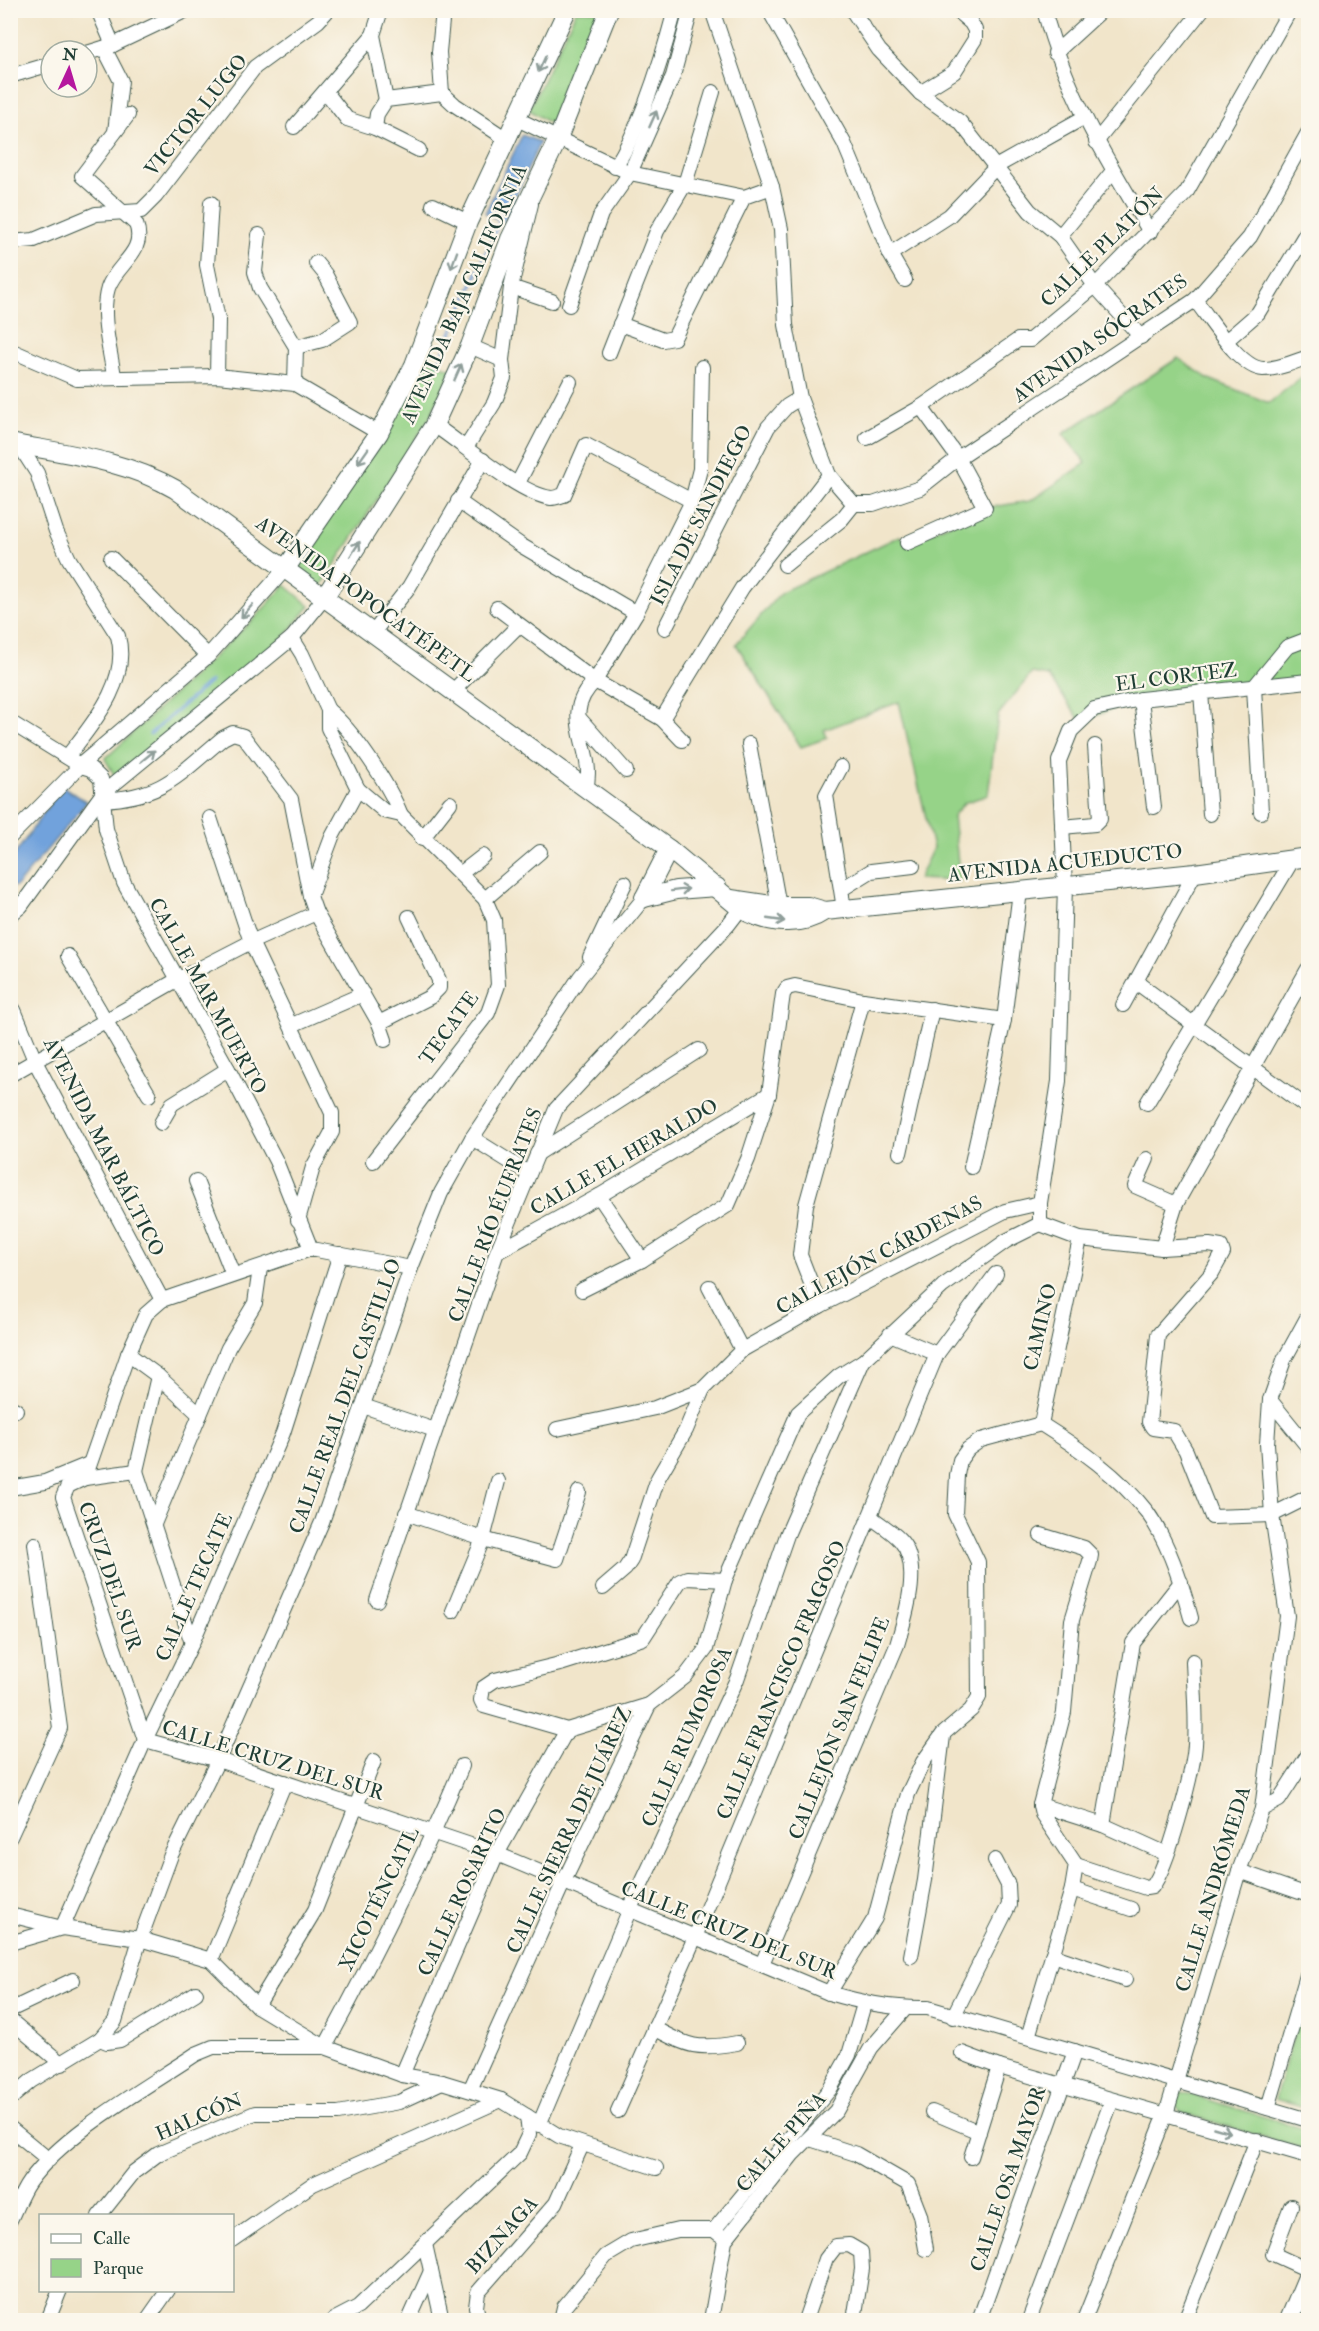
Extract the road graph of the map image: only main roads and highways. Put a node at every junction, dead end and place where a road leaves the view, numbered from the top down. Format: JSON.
{"nodes":[{"id":1,"x":567,"y":10,"type":"edge"},
{"id":2,"x":609,"y":10,"type":"edge"},
{"id":3,"x":15,"y":444,"type":"edge"},
{"id":4,"x":286,"y":568,"type":"junction"},
{"id":5,"x":324,"y":598,"type":"junction"},
{"id":6,"x":669,"y":849,"type":"junction"},
{"id":7,"x":1301,"y":858,"type":"edge"},
{"id":8,"x":717,"y":887,"type":"junction"},
{"id":9,"x":739,"y":903,"type":"junction"},
{"id":10,"x":825,"y":911,"type":"junction"},
{"id":11,"x":1308,"y":2275,"type":"edge"},
{"id":12,"x":1289,"y":2320,"type":"edge"}],
"edges":[{"from":1,"to":4,"type":"main road","name":"AVENIDA BAJA CALIFORNIA","one_way":true},
{"from":5,"to":2,"type":"main road","name":"AVENIDA BAJA CALIFORNIA","one_way":true},
{"from":3,"to":4,"type":"main road","name":"AVENIDA POPOCATÉPETL"},
{"from":4,"to":5,"type":"main road","name":"AVENIDA POPOCATÉPETL"},
{"from":5,"to":6,"type":"main road","name":"AVENIDA POPOCATÉPETL"},
{"from":6,"to":8,"type":"main road","name":"AVENIDA ACUEDUCTO"},
{"from":6,"to":8,"type":"main road","one_way":true},
{"from":7,"to":10,"type":"main road","name":"AVENIDA ACUEDUCTO"},
{"from":8,"to":9,"type":"main road","name":"AVENIDA ACUEDUCTO"},
{"from":9,"to":10,"type":"main road","name":"AVENIDA ACUEDUCTO"},
{"from":9,"to":10,"type":"main road","name":"AVENIDA ACUEDUCTO","one_way":true},
{"from":11,"to":12,"type":"main road"}]}
